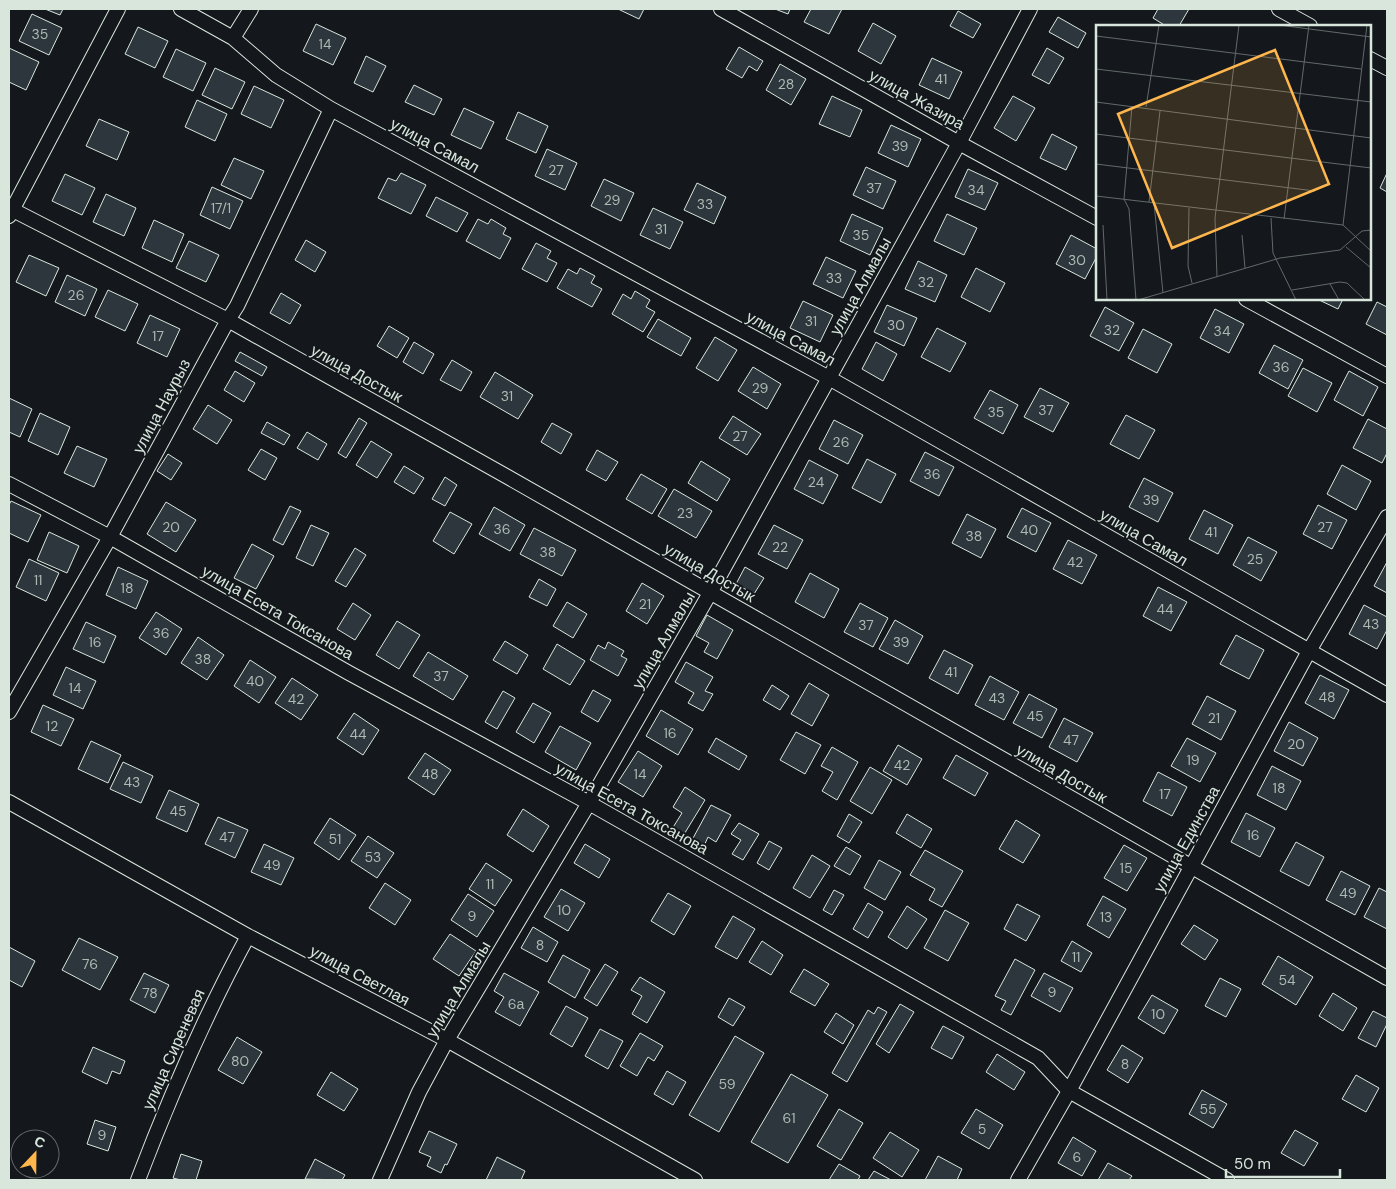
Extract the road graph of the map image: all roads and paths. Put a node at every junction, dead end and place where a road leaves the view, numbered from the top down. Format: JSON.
{"nodes":[{"id":1,"x":118,"y":9,"type":"edge"},
{"id":2,"x":182,"y":9,"type":"edge"},
{"id":3,"x":251,"y":9,"type":"edge"},
{"id":4,"x":721,"y":9,"type":"edge"},
{"id":5,"x":1030,"y":9,"type":"edge"},
{"id":6,"x":1279,"y":9,"type":"edge"},
{"id":7,"x":1308,"y":25,"type":"edge"},
{"id":8,"x":233,"y":38,"type":"junction"},
{"id":9,"x":1371,"y":60,"type":"edge"},
{"id":10,"x":1387,"y":68,"type":"edge"},
{"id":11,"x":331,"y":109,"type":"junction"},
{"id":12,"x":959,"y":143,"type":"junction"},
{"id":13,"x":10,"y":211,"type":"edge"},
{"id":14,"x":1096,"y":217,"type":"edge"},
{"id":15,"x":1248,"y":300,"type":"edge"},
{"id":16,"x":228,"y":320,"type":"junction"},
{"id":17,"x":1387,"y":376,"type":"edge"},
{"id":18,"x":829,"y":378,"type":"junction"},
{"id":19,"x":9,"y":484,"type":"edge"},
{"id":20,"x":1387,"y":517,"type":"edge"},
{"id":21,"x":110,"y":537,"type":"junction"},
{"id":22,"x":710,"y":593,"type":"junction"},
{"id":23,"x":1309,"y":651,"type":"junction"},
{"id":24,"x":1387,"y":695,"type":"edge"},
{"id":25,"x":9,"y":712,"type":"edge"},
{"id":26,"x":9,"y":802,"type":"edge"},
{"id":27,"x":589,"y":802,"type":"junction"},
{"id":28,"x":1191,"y":867,"type":"junction"},
{"id":29,"x":248,"y":936,"type":"junction"},
{"id":30,"x":1387,"y":978,"type":"edge"},
{"id":31,"x":447,"y":1040,"type":"junction"},
{"id":32,"x":1069,"y":1091,"type":"junction"},
{"id":33,"x":138,"y":1180,"type":"edge"},
{"id":34,"x":380,"y":1180,"type":"edge"},
{"id":35,"x":695,"y":1180,"type":"edge"},
{"id":36,"x":1018,"y":1180,"type":"edge"},
{"id":37,"x":1227,"y":1180,"type":"edge"}],
"edges":[{"from":1,"to":13,"type":"street"},
{"from":2,"to":8,"type":"street","name":"улица Самал"},
{"from":3,"to":8,"type":"street"},
{"from":4,"to":12,"type":"street","name":"улица Жазира"},
{"from":5,"to":12,"type":"street","name":"улица Алмалы"},
{"from":6,"to":7,"type":"street"},
{"from":8,"to":11,"type":"street","name":"улица Самал"},
{"from":9,"to":10,"type":"street"},
{"from":11,"to":16,"type":"street","name":"улица Наурыз"},
{"from":11,"to":18,"type":"street","name":"улица Самал"},
{"from":12,"to":14,"type":"street","name":"улица Жазира"},
{"from":12,"to":18,"type":"street","name":"улица Алмалы"},
{"from":13,"to":16,"type":"street","name":"улица Достык"},
{"from":15,"to":17,"type":"street"},
{"from":16,"to":21,"type":"street","name":"улица Наурыз"},
{"from":16,"to":22,"type":"street","name":"улица Достык"},
{"from":18,"to":22,"type":"street","name":"улица Алмалы"},
{"from":18,"to":23,"type":"street","name":"улица Самал"},
{"from":19,"to":21,"type":"street","name":"улица Есета Токсанова"},
{"from":20,"to":23,"type":"street","name":"улица Единства"},
{"from":21,"to":25,"type":"street","name":"улица Наурыз"},
{"from":21,"to":27,"type":"street","name":"улица Есета Токсанова"},
{"from":22,"to":27,"type":"street","name":"улица Алмалы"},
{"from":22,"to":28,"type":"street","name":"улица Достык"},
{"from":23,"to":24,"type":"street","name":"улица Самал"},
{"from":23,"to":28,"type":"street","name":"улица Единства"},
{"from":26,"to":29,"type":"street","name":"улица Светлая"},
{"from":27,"to":31,"type":"street","name":"улица Алмалы"},
{"from":27,"to":32,"type":"street","name":"улица Есета Токсанова"},
{"from":28,"to":30,"type":"street","name":"улица Достык"},
{"from":28,"to":32,"type":"street","name":"улица Единства"},
{"from":29,"to":31,"type":"street","name":"улица Светлая"},
{"from":29,"to":33,"type":"street","name":"улица Сиреневая"},
{"from":31,"to":34,"type":"street","name":"улица Алмалы"},
{"from":31,"to":35,"type":"street","name":"улица Светлая"},
{"from":32,"to":36,"type":"street","name":"улица Единства"},
{"from":32,"to":37,"type":"street","name":"улица Есета Токсанова"}]}
